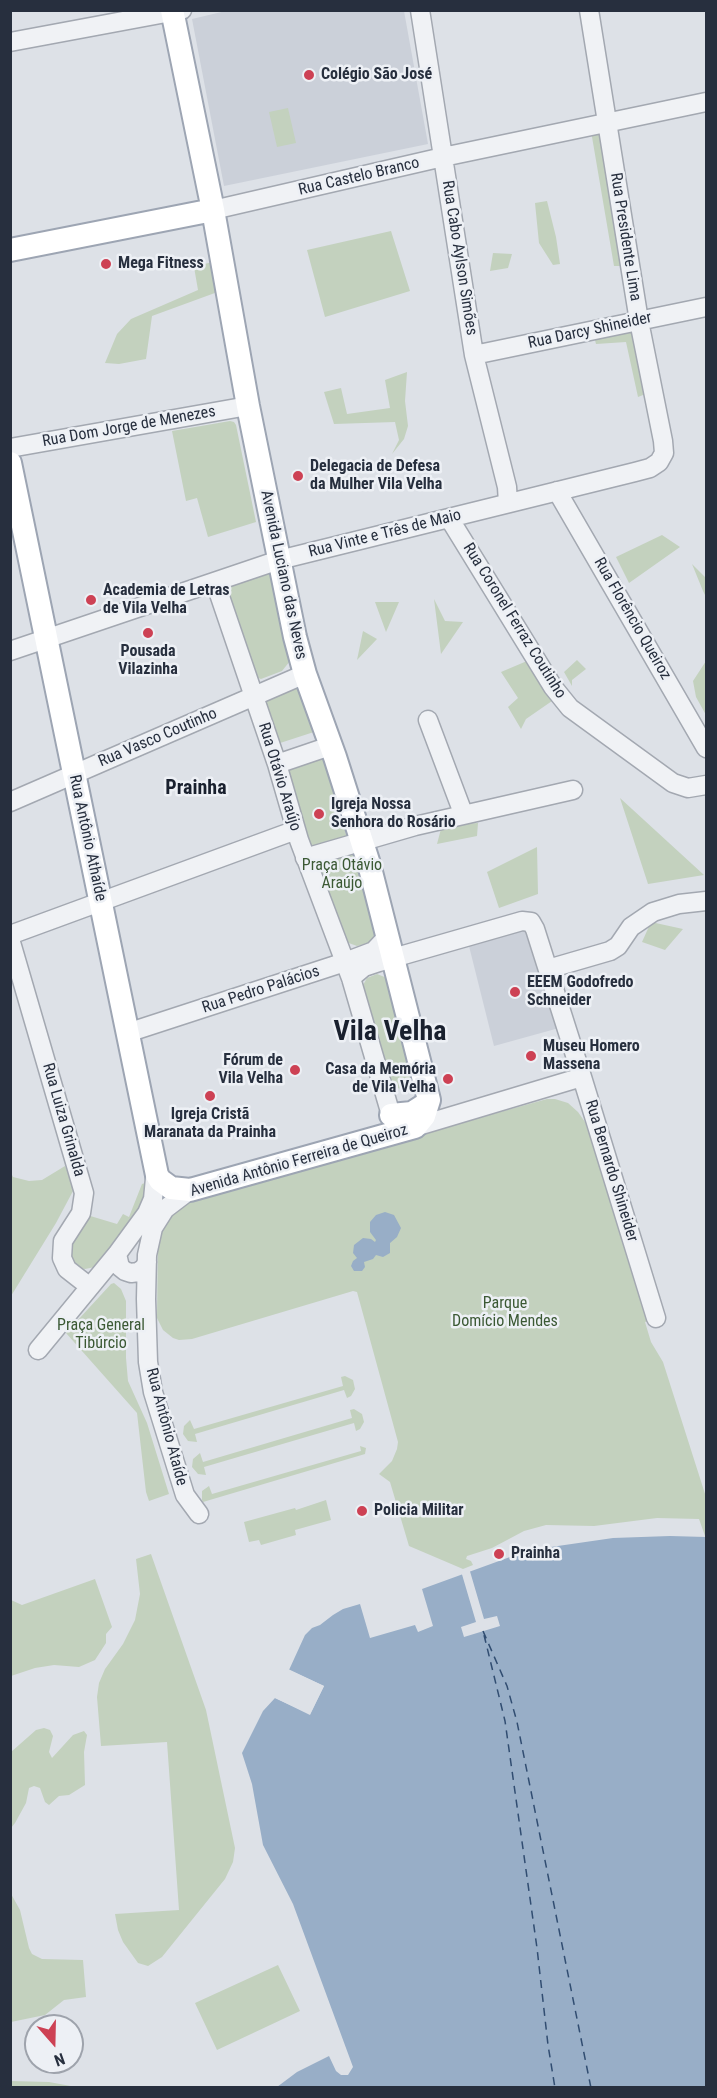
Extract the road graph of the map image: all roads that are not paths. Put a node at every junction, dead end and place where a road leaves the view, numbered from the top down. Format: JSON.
{"nodes":[{"id":1,"x":420,"y":10,"type":"edge"},
{"id":2,"x":589,"y":10,"type":"edge"},
{"id":3,"x":176,"y":11,"type":"edge"},
{"id":4,"x":10,"y":42,"type":"edge"},
{"id":5,"x":706,"y":102,"type":"edge"},
{"id":6,"x":606,"y":122,"type":"junction"},
{"id":7,"x":443,"y":157,"type":"junction"},
{"id":8,"x":213,"y":210,"type":"junction"},
{"id":9,"x":10,"y":250,"type":"edge"},
{"id":10,"x":706,"y":307,"type":"edge"},
{"id":11,"x":639,"y":321,"type":"junction"},
{"id":12,"x":474,"y":355,"type":"junction"},
{"id":13,"x":248,"y":406,"type":"junction"},
{"id":14,"x":10,"y":448,"type":"edge"},
{"id":15,"x":659,"y":462,"type":"joint"},
{"id":16,"x":10,"y":463,"type":"edge"},
{"id":17,"x":557,"y":491,"type":"junction"},
{"id":18,"x":508,"y":503,"type":"junction"},
{"id":19,"x":449,"y":518,"type":"junction"},
{"id":20,"x":279,"y":560,"type":"junction"},
{"id":21,"x":215,"y":582,"type":"junction"},
{"id":22,"x":46,"y":639,"type":"junction"},
{"id":23,"x":10,"y":651,"type":"edge"},
{"id":24,"x":305,"y":675,"type":"junction"},
{"id":25,"x":254,"y":696,"type":"junction"},
{"id":26,"x":428,"y":720,"type":"dead end"},
{"id":27,"x":330,"y":746,"type":"junction"},
{"id":28,"x":706,"y":747,"type":"edge"},
{"id":29,"x":277,"y":764,"type":"junction"},
{"id":30,"x":74,"y":775,"type":"junction"},
{"id":31,"x":706,"y":785,"type":"edge"},
{"id":32,"x":573,"y":790,"type":"dead end"},
{"id":33,"x":10,"y":802,"type":"edge"},
{"id":34,"x":463,"y":813,"type":"junction"},
{"id":35,"x":296,"y":830,"type":"junction"},
{"id":36,"x":361,"y":841,"type":"junction"},
{"id":37,"x":305,"y":858,"type":"junction"},
{"id":38,"x":706,"y":901,"type":"edge"},
{"id":39,"x":100,"y":902,"type":"junction"},
{"id":40,"x":531,"y":922,"type":"joint"},
{"id":41,"x":10,"y":937,"type":"edge"},
{"id":42,"x":391,"y":947,"type":"junction"},
{"id":43,"x":548,"y":969,"type":"junction"},
{"id":44,"x":348,"y":970,"type":"junction"},
{"id":45,"x":128,"y":1033,"type":"junction"},
{"id":46,"x":582,"y":1077,"type":"junction"},
{"id":47,"x":429,"y":1100,"type":"junction"},
{"id":48,"x":391,"y":1115,"type":"junction"},
{"id":49,"x":454,"y":1116,"type":"junction"},
{"id":50,"x":416,"y":1127,"type":"junction"},
{"id":51,"x":156,"y":1168,"type":"junction"},
{"id":52,"x":190,"y":1190,"type":"junction"},
{"id":53,"x":147,"y":1259,"type":"junction"},
{"id":54,"x":122,"y":1260,"type":"junction"},
{"id":55,"x":94,"y":1281,"type":"junction"},
{"id":56,"x":146,"y":1299,"type":"junction"},
{"id":57,"x":656,"y":1318,"type":"dead end"},
{"id":58,"x":38,"y":1350,"type":"dead end"},
{"id":59,"x":199,"y":1514,"type":"dead end"}],
"edges":[{"from":1,"to":7,"type":"street","name":"Rua Cabo Aylson Simões"},
{"from":2,"to":6,"type":"street","name":"Rua Presidente Lima"},
{"from":3,"to":4,"type":"street"},
{"from":3,"to":8,"type":"main road","name":"Avenida Luciano das Neves"},
{"from":5,"to":6,"type":"street","name":"Rua Castelo Branco"},
{"from":6,"to":7,"type":"street","name":"Rua Castelo Branco"},
{"from":6,"to":11,"type":"street","name":"Rua Presidente Lima"},
{"from":7,"to":8,"type":"street","name":"Rua Castelo Branco"},
{"from":7,"to":12,"type":"street","name":"Rua Cabo Aylson Simões"},
{"from":8,"to":9,"type":"main road","name":"Rua Castelo Branco"},
{"from":8,"to":13,"type":"main road","name":"Avenida Luciano das Neves"},
{"from":10,"to":11,"type":"street","name":"Rua Darcy Shineider"},
{"from":11,"to":12,"type":"street","name":"Rua Darcy Shineider"},
{"from":11,"to":15,"type":"street","name":"Rua Presidente Lima"},
{"from":12,"to":18,"type":"street","name":"Rua Cabo Aylson Simões"},
{"from":13,"to":14,"type":"street","name":"Rua Dom Jorge de Menezes"},
{"from":13,"to":20,"type":"main road","name":"Avenida Luciano das Neves"},
{"from":15,"to":17,"type":"street","name":"Rua Vinte e Três de Maio"},
{"from":16,"to":22,"type":"main road","name":"Rua Antônio Athaíde"},
{"from":17,"to":18,"type":"street","name":"Rua Vinte e Três de Maio"},
{"from":17,"to":28,"type":"street","name":"Rua Florêncio Queiroz"},
{"from":18,"to":19,"type":"street","name":"Rua Vinte e Três de Maio"},
{"from":19,"to":20,"type":"street","name":"Rua Vinte e Três de Maio"},
{"from":19,"to":31,"type":"street","name":"Rua Coronel Ferraz Coutinho"},
{"from":20,"to":21,"type":"street","name":"Rua Vinte e Três de Maio"},
{"from":20,"to":24,"type":"main road","name":"Avenida Luciano das Neves"},
{"from":21,"to":22,"type":"street","name":"Rua Vinte e Três de Maio"},
{"from":21,"to":25,"type":"street","name":"Rua Otávio Araújo"},
{"from":22,"to":23,"type":"street","name":"Rua Vinte e Três de Maio"},
{"from":22,"to":30,"type":"main road","name":"Rua Antônio Athaíde"},
{"from":24,"to":25,"type":"street","name":"Rua Vasco Coutinho"},
{"from":24,"to":27,"type":"main road","name":"Avenida Luciano das Neves"},
{"from":25,"to":29,"type":"street","name":"Rua Otávio Araújo"},
{"from":25,"to":30,"type":"street","name":"Rua Vasco Coutinho"},
{"from":26,"to":34,"type":"street"},
{"from":27,"to":29,"type":"street"},
{"from":27,"to":36,"type":"main road","name":"Avenida Luciano das Neves"},
{"from":29,"to":35,"type":"street","name":"Rua Otávio Araújo"},
{"from":30,"to":33,"type":"street","name":"Rua Vasco Coutinho"},
{"from":30,"to":39,"type":"main road","name":"Rua Antônio Athaíde"},
{"from":32,"to":34,"type":"street"},
{"from":34,"to":36,"type":"street"},
{"from":35,"to":37,"type":"street","name":"Rua Otávio Araújo"},
{"from":35,"to":39,"type":"street"},
{"from":36,"to":37,"type":"street"},
{"from":36,"to":42,"type":"main road","name":"Avenida Luciano das Neves"},
{"from":37,"to":44,"type":"street","name":"Rua Otávio Araújo"},
{"from":38,"to":43,"type":"street"},
{"from":39,"to":41,"type":"street"},
{"from":39,"to":45,"type":"main road","name":"Rua Antônio Athaíde"},
{"from":40,"to":42,"type":"street","name":"Rua Pedro Palácios"},
{"from":40,"to":43,"type":"street","name":"Rua Bernardo Shineider"},
{"from":41,"to":55,"type":"street","name":"Rua Luiza Grinalda"},
{"from":42,"to":44,"type":"street","name":"Rua Pedro Palácios"},
{"from":42,"to":47,"type":"main road","name":"Avenida Luciano das Neves"},
{"from":43,"to":46,"type":"street","name":"Rua Bernardo Shineider"},
{"from":44,"to":45,"type":"street","name":"Rua Pedro Palácios"},
{"from":44,"to":48,"type":"street","name":"Rua Otávio Araújo"},
{"from":45,"to":51,"type":"main road","name":"Rua Antônio Athaíde"},
{"from":46,"to":49,"type":"street","name":"Avenida Antônio Ferreira de Queiroz"},
{"from":46,"to":57,"type":"street","name":"Rua Bernardo Shineider"},
{"from":47,"to":48,"type":"main road"},
{"from":47,"to":49,"type":"street"},
{"from":47,"to":50,"type":"main road","name":"Avenida Antônio Ferreira de Queiroz"},
{"from":48,"to":50,"type":"street"},
{"from":49,"to":50,"type":"street","name":"Avenida Antônio Ferreira de Queiroz"},
{"from":50,"to":52,"type":"main road","name":"Avenida Antônio Ferreira de Queiroz"},
{"from":51,"to":52,"type":"main road"},
{"from":51,"to":54,"type":"street"},
{"from":52,"to":53,"type":"street","name":"Avenida Antônio Ferreira de Queiroz"},
{"from":53,"to":54,"type":"street"},
{"from":53,"to":54,"type":"street"},
{"from":53,"to":56,"type":"street","name":"Rua Antônio Ataíde"},
{"from":54,"to":55,"type":"street"},
{"from":54,"to":56,"type":"street","name":"Rua Antônio Ataíde"},
{"from":55,"to":58,"type":"street"},
{"from":56,"to":59,"type":"street","name":"Rua Antônio Ataíde"}]}
